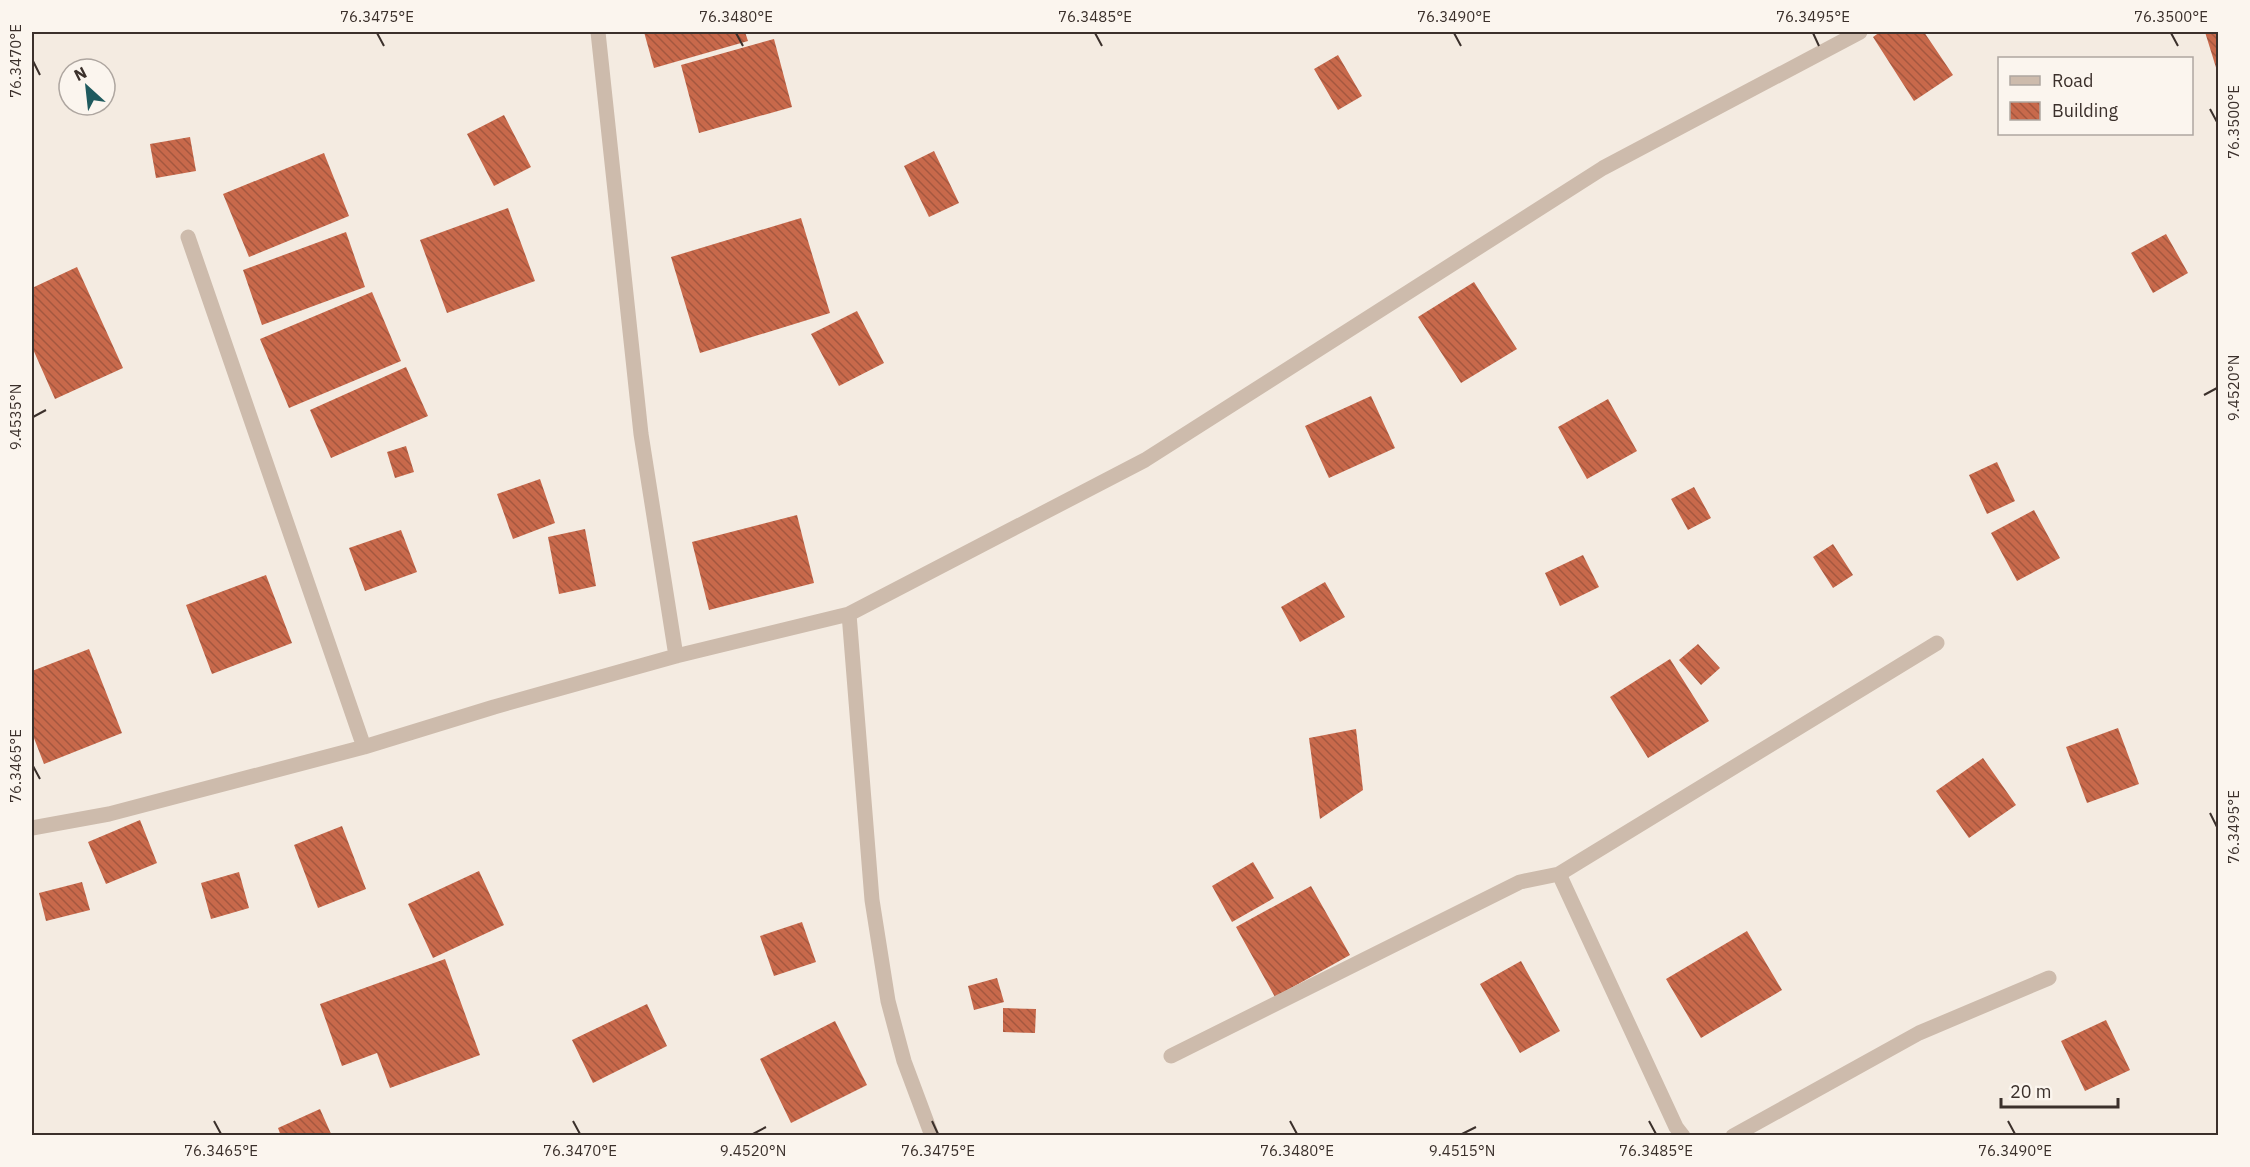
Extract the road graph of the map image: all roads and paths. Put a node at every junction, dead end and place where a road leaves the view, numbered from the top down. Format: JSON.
{"nodes":[{"id":1,"x":598,"y":32,"type":"edge"},
{"id":2,"x":1860,"y":32,"type":"edge"},
{"id":3,"x":188,"y":237,"type":"dead end"},
{"id":4,"x":849,"y":614,"type":"junction"},
{"id":5,"x":1937,"y":643,"type":"dead end"},
{"id":6,"x":676,"y":656,"type":"junction"},
{"id":7,"x":364,"y":747,"type":"junction"},
{"id":8,"x":32,"y":828,"type":"edge"},
{"id":9,"x":1559,"y":874,"type":"junction"},
{"id":10,"x":2049,"y":978,"type":"dead end"},
{"id":11,"x":1171,"y":1056,"type":"dead end"},
{"id":12,"x":933,"y":1136,"type":"edge"},
{"id":13,"x":1683,"y":1136,"type":"edge"},
{"id":14,"x":1733,"y":1136,"type":"edge"}],
"edges":[{"from":1,"to":6,"type":"street"},
{"from":2,"to":4,"type":"street"},
{"from":3,"to":7,"type":"street"},
{"from":4,"to":6,"type":"street"},
{"from":4,"to":12,"type":"street"},
{"from":5,"to":9,"type":"street"},
{"from":6,"to":7,"type":"street"},
{"from":7,"to":8,"type":"street"},
{"from":9,"to":11,"type":"street"},
{"from":9,"to":13,"type":"street"},
{"from":10,"to":14,"type":"street"}]}
